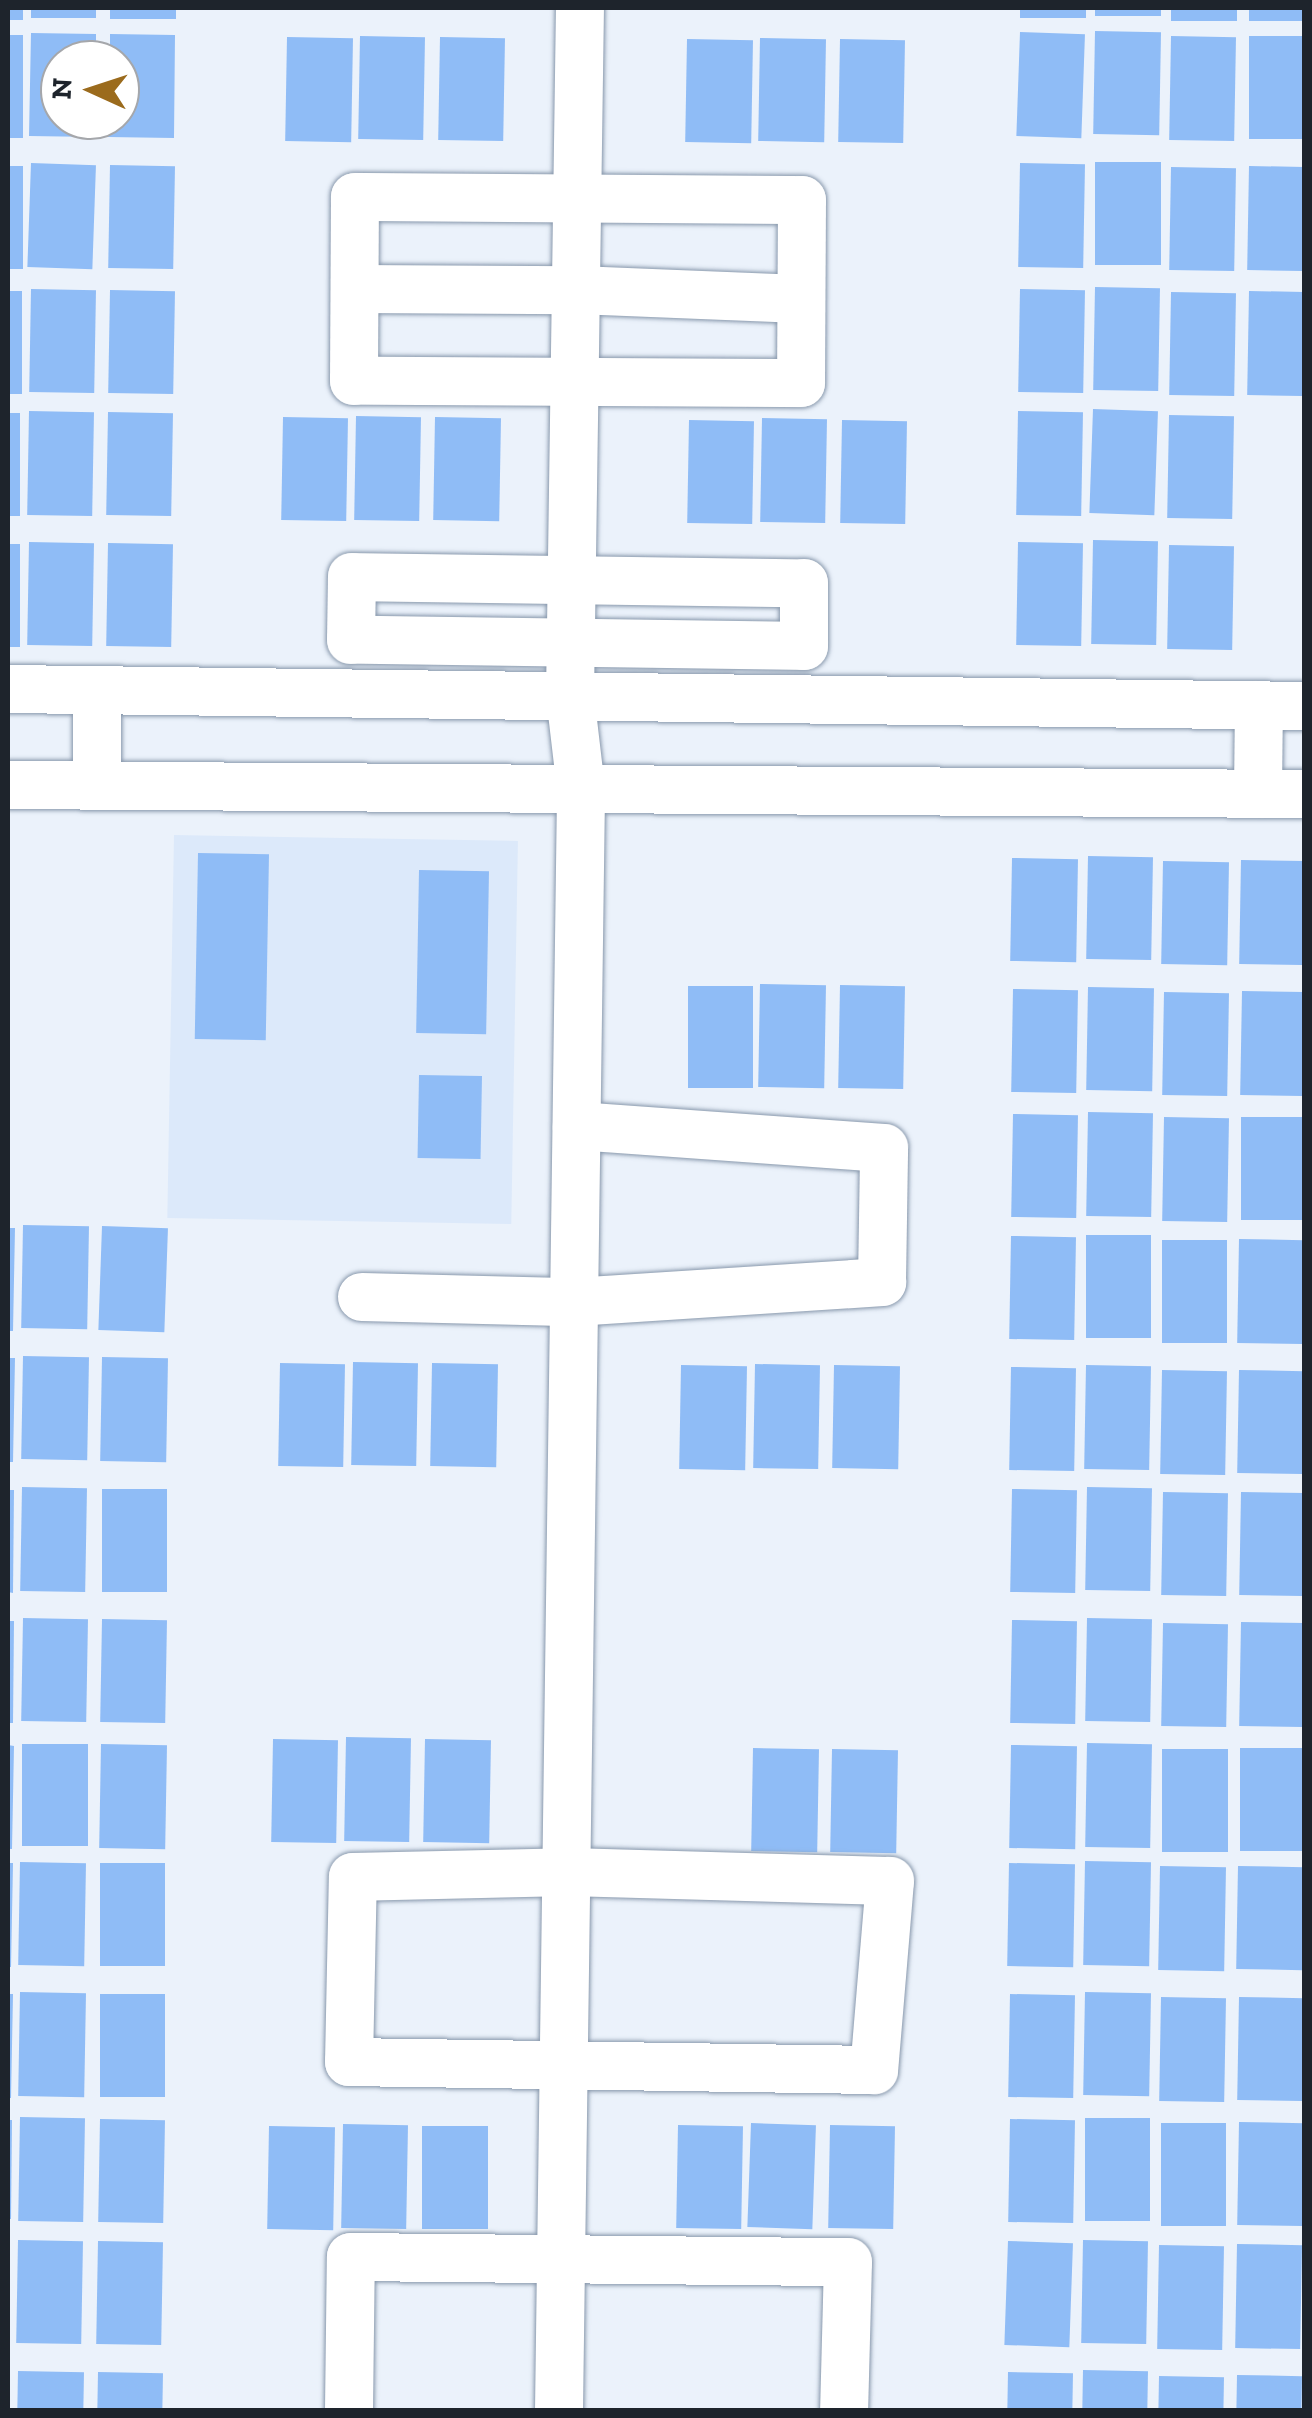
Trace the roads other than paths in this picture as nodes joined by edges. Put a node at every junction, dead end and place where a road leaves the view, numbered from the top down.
1 (580, 8) edge
2 (578, 198) junction
3 (355, 289) junction
4 (577, 290) junction
5 (801, 299) junction
6 (576, 382) junction
7 (573, 580) junction
8 (572, 643) junction
9 (8, 689) edge
10 (97, 690) junction
11 (570, 696) junction
12 (1282, 706) edge
13 (8, 785) edge
14 (97, 786) junction
15 (582, 789) junction
16 (1281, 794) edge
17 (577, 1126) junction
18 (362, 1297) dead end
19 (574, 1302) junction
20 (566, 1872) junction
21 (564, 2064) junction
22 (561, 2259) junction
23 (349, 2410) edge
24 (559, 2410) edge
25 (844, 2410) edge

1 - 2 street
2 - 3 street
2 - 4 street
2 - 5 street
3 - 4 street
3 - 6 street
4 - 5 street
4 - 6 street
5 - 6 street
6 - 7 street
7 - 8 street
7 - 8 street
7 - 8 street
8 - 11 street
9 - 10 street
10 - 11 street
10 - 14 street
11 - 12 street
11 - 15 street
12 - 16 street
13 - 14 street
14 - 15 street
15 - 16 street
15 - 17 street
17 - 19 street
17 - 19 street
18 - 19 street
19 - 20 street
20 - 21 street
20 - 21 street
20 - 21 street
21 - 22 street
22 - 23 street
22 - 24 street
22 - 25 street

